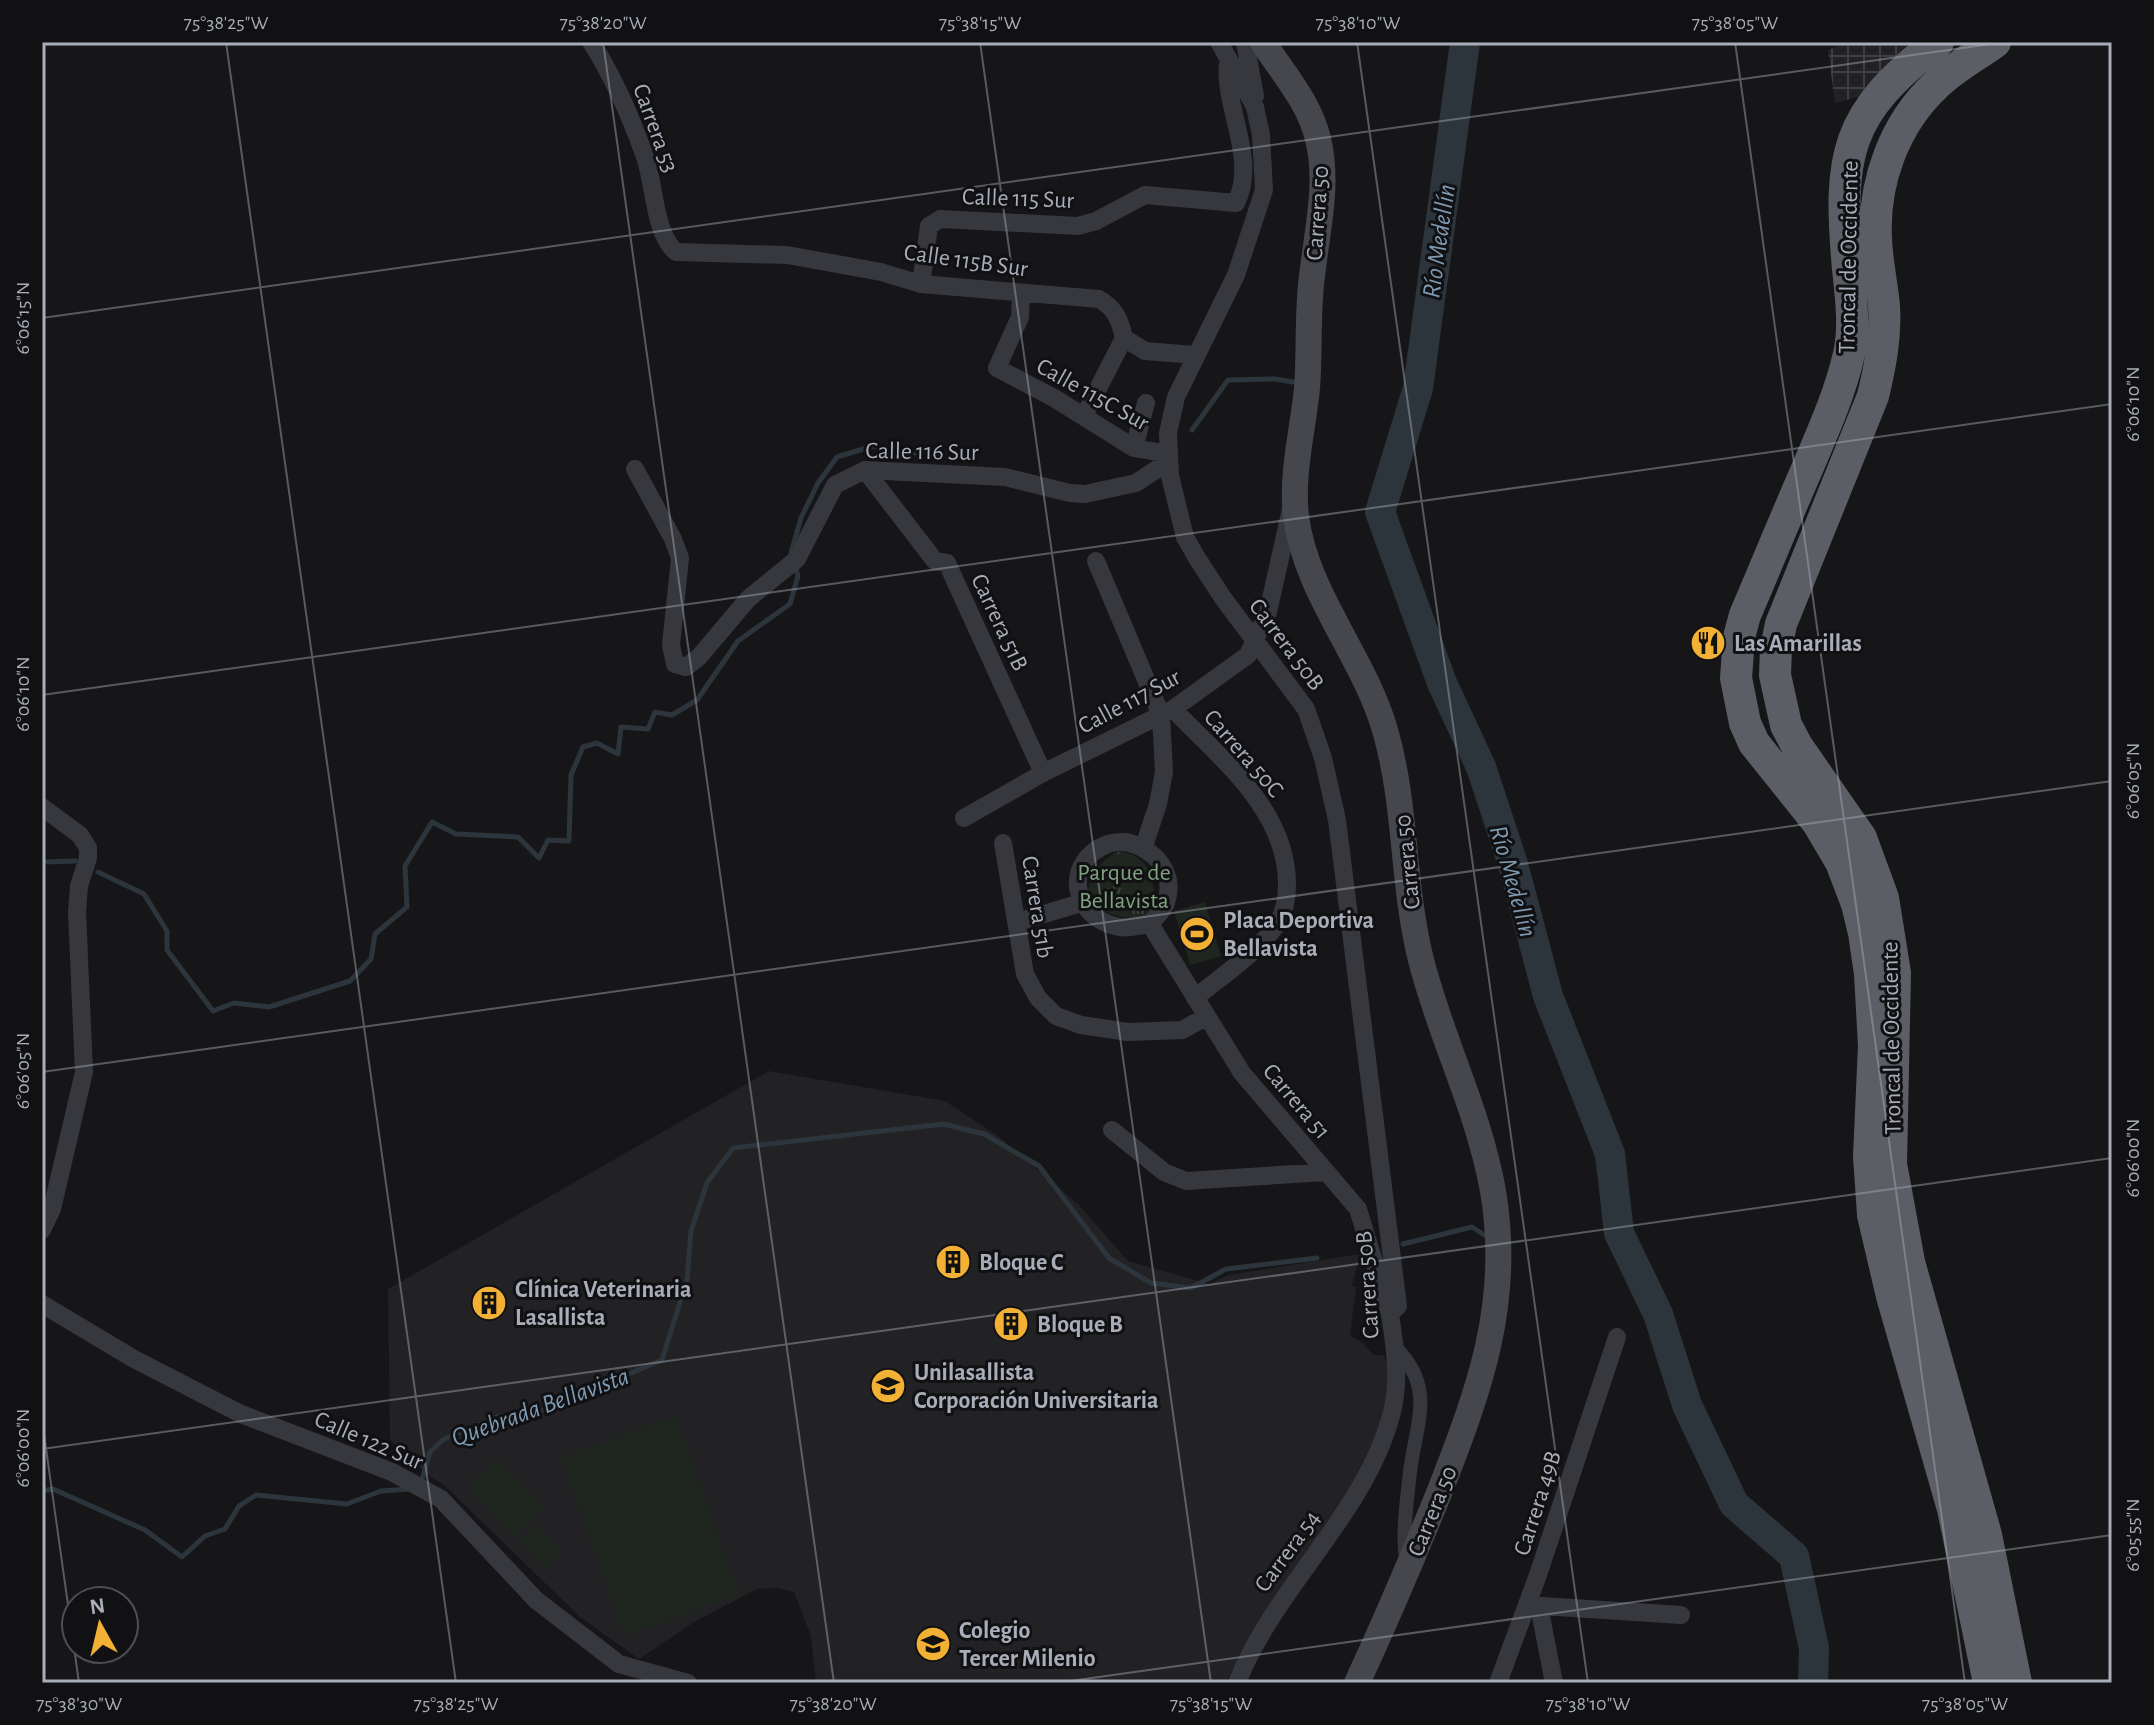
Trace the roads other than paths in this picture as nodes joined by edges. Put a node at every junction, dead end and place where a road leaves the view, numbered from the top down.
1 (591, 42) edge
2 (1245, 42) edge
3 (1263, 42) edge
4 (1938, 42) edge
5 (1995, 42) edge
6 (1224, 50) edge
7 (1255, 107) junction
8 (664, 236) joint
9 (921, 284) junction
10 (1021, 293) junction
11 (1124, 338) junction
12 (1195, 355) junction
13 (1146, 403) dead end
14 (1084, 416) junction
15 (1134, 448) junction
16 (1169, 458) junction
17 (635, 469) dead end
18 (865, 470) junction
19 (1294, 493) junction
20 (1096, 561) dead end
21 (1256, 640) junction
22 (1167, 712) junction
23 (1043, 773) junction
24 (42, 807) edge
25 (964, 818) dead end
26 (1003, 843) dead end
27 (1144, 846) junction
28 (1081, 903) junction
29 (1017, 922) junction
30 (1150, 924) junction
31 (1195, 998) junction
32 (1206, 1017) junction
33 (1112, 1130) dead end
34 (1326, 1172) junction
35 (42, 1230) edge
36 (42, 1304) edge
37 (1390, 1314) junction
38 (1617, 1337) dead end
39 (1396, 1348) junction
40 (1379, 1448) joint
41 (1407, 1573) junction
42 (1533, 1605) junction
43 (1681, 1615) dead end
44 (688, 1683) edge
45 (1237, 1683) edge
46 (1357, 1683) edge
47 (1498, 1683) edge
48 (1554, 1683) edge
49 (1989, 1683) edge
50 (2016, 1683) edge

1 - 8 street, Carrera 53
2 - 7 street
3 - 19 main road, Carrera 50
4 - 49 highway, Troncal de Occidente
5 - 50 highway, Troncal de Occidente
6 - 7 street, Carrera 50B
6 - 9 street, Calle 115 Sur
7 - 12 street, Carrera 50B
8 - 9 street, Calle 115B Sur
9 - 10 street, Calle 115B Sur
10 - 11 street, Calle 115B Sur
10 - 14 street, Calle 115C Sur
11 - 12 street
11 - 14 street
12 - 16 street, Carrera 50B
13 - 15 street
14 - 15 street, Calle 115C Sur
15 - 16 street, Calle 115C Sur
16 - 18 street, Calle 116 Sur
16 - 21 street, Carrera 50B
17 - 18 street, Calle 116 Sur
18 - 23 street, Carrera 51B
19 - 21 street, Calle 117 Sur
19 - 41 main road, Carrera 50
20 - 22 street
21 - 22 street, Calle 117 Sur
21 - 37 street, Carrera 50B
22 - 23 street, Calle 117 Sur
22 - 27 street
22 - 31 street, Carrera 50C
23 - 25 street, Calle 117 Sur
24 - 35 street
26 - 29 street, Carrera 51b
27 - 28 street
27 - 30 street
28 - 29 street
28 - 30 street
29 - 32 street, Carrera 51b
30 - 31 street, Carrera 51
31 - 32 street, Carrera 51
32 - 34 street, Carrera 51
33 - 34 street
34 - 37 street, Carrera 51
36 - 44 street, Calle 122 Sur
37 - 39 street, Carrera 50B
38 - 42 street, Carrera 49B
39 - 40 street, Carrera 50B
39 - 41 street
40 - 45 street, Carrera 54
41 - 46 main road, Carrera 50
42 - 43 street
42 - 47 street, Carrera 49B
42 - 48 street

